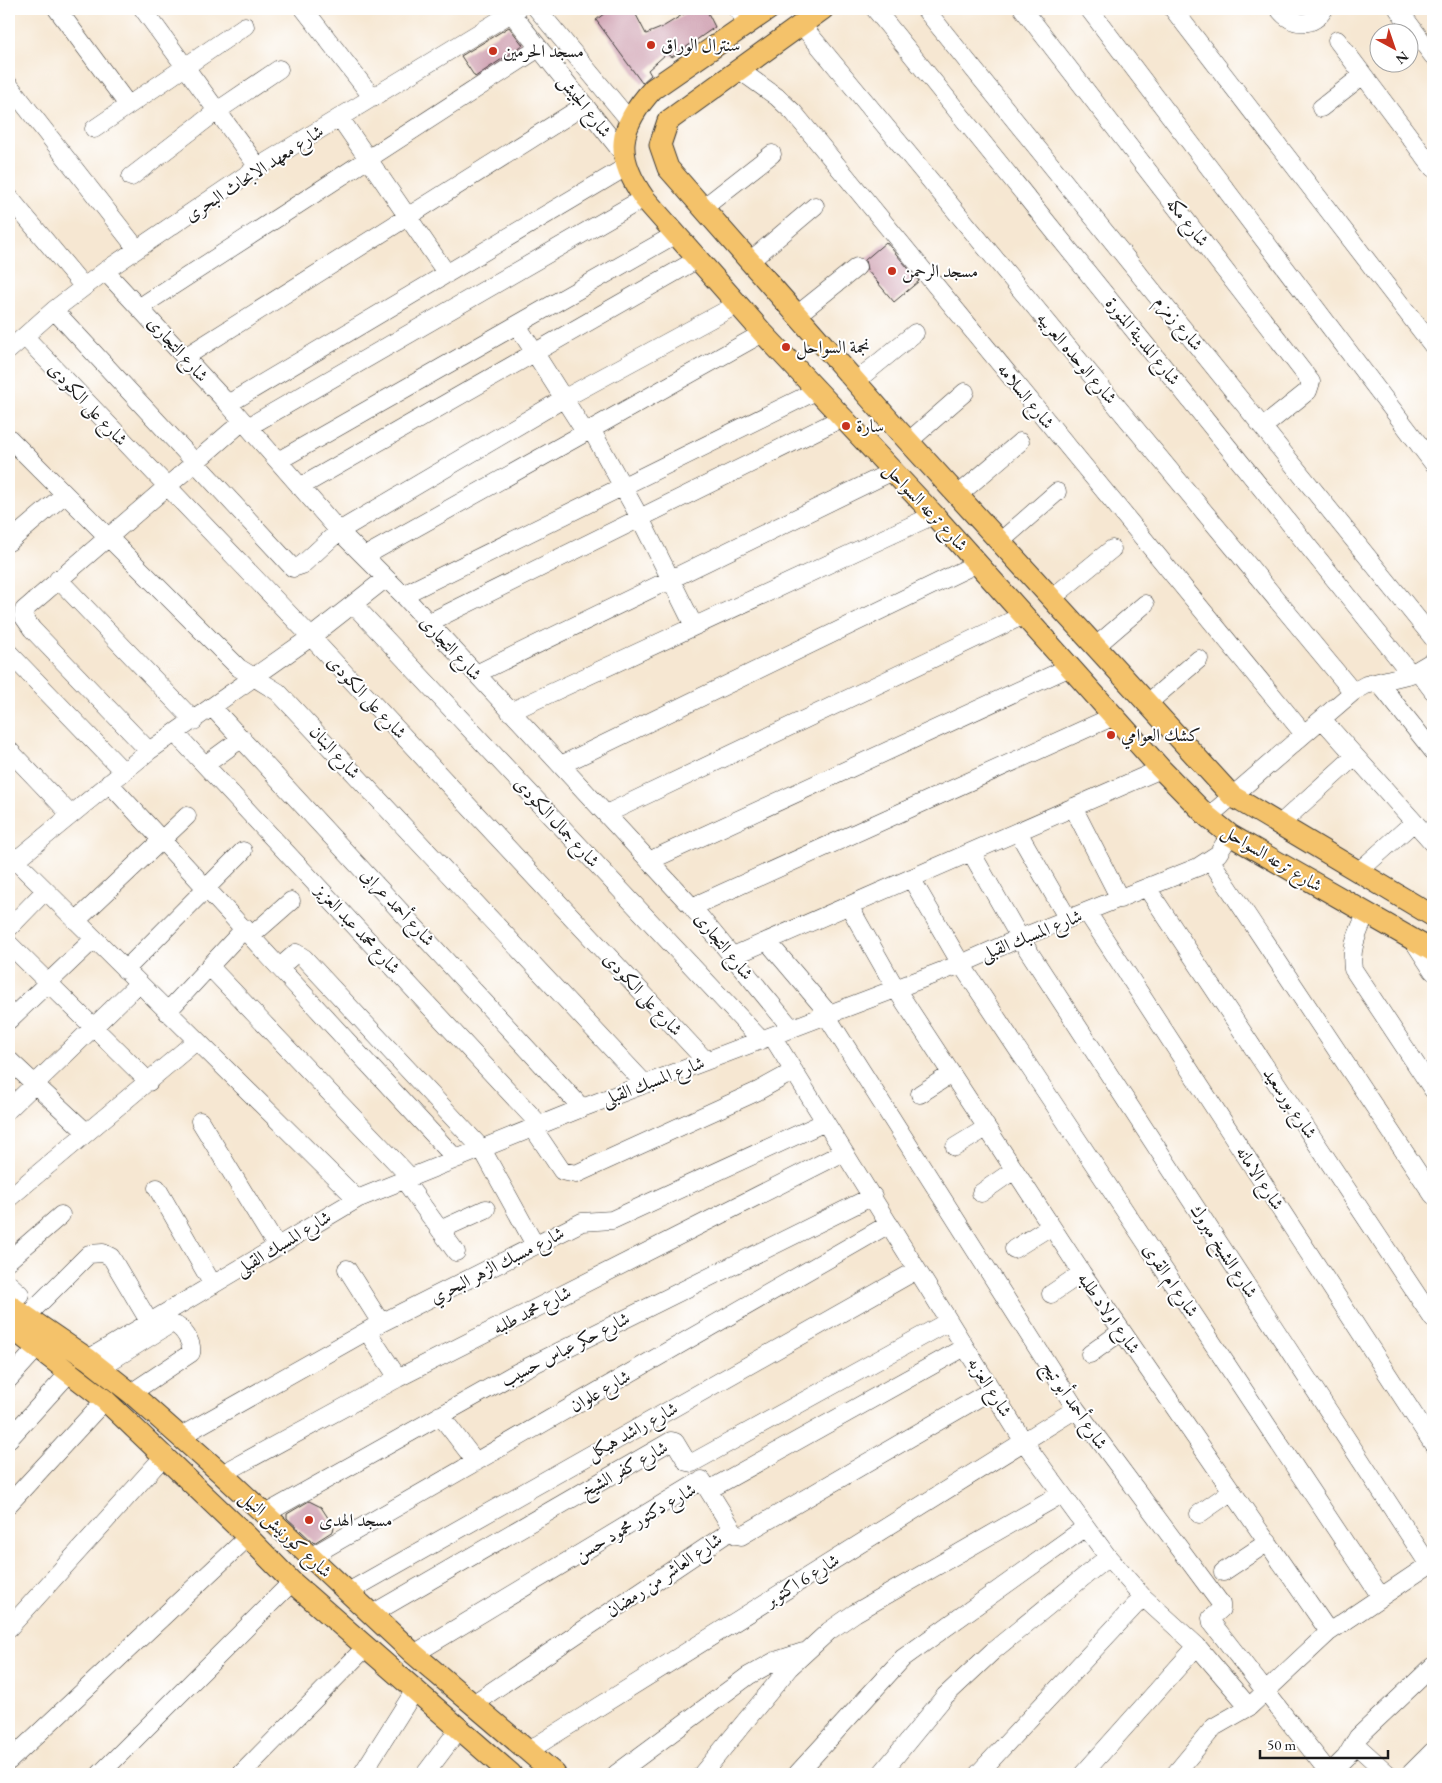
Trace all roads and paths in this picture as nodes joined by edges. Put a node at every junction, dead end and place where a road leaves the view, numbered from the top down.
1 (57, 9) edge
2 (143, 9) edge
3 (304, 9) edge
4 (537, 9) edge
5 (769, 9) edge
6 (823, 9) edge
7 (875, 9) edge
8 (924, 9) edge
9 (1024, 9) edge
10 (1089, 9) edge
11 (1173, 9) edge
12 (1280, 9) edge
13 (1398, 9) edge
14 (513, 10) edge
15 (1319, 12) edge
16 (742, 16) edge
17 (801, 24) junction
18 (245, 26) dead end
19 (1337, 40) dead end
20 (539, 48) junction
21 (1433, 56) edge
22 (184, 66) junction
23 (279, 69) dead end
24 (738, 69) junction
25 (1363, 75) junction
26 (9, 86) edge
27 (373, 98) junction
28 (128, 105) junction
29 (585, 105) junction
30 (1321, 108) dead end
31 (217, 111) junction
32 (340, 118) junction
33 (630, 121) junction
34 (94, 129) dead end
35 (772, 154) dead end
36 (368, 158) junction
37 (625, 162) junction
38 (258, 167) junction
39 (1433, 168) edge
40 (130, 177) dead end
41 (9, 197) edge
42 (644, 198) junction
43 (815, 206) dead end
44 (703, 208) junction
45 (408, 216) junction
46 (676, 234) junction
47 (137, 249) junction
48 (698, 259) junction
49 (750, 261) junction
50 (857, 267) dead end
51 (105, 271) junction
52 (447, 274) junction
53 (84, 287) junction
54 (738, 304) junction
55 (140, 307) junction
56 (54, 310) junction
57 (797, 315) junction
58 (517, 325) junction
59 (763, 333) junction
60 (915, 333) dead end
61 (25, 337) junction
62 (1433, 346) edge
63 (9, 350) edge
64 (534, 353) junction
65 (185, 357) junction
66 (856, 381) junction
67 (818, 390) junction
68 (965, 392) dead end
69 (563, 399) junction
70 (228, 404) junction
71 (844, 417) junction
72 (246, 424) junction
73 (1263, 427) junction
74 (588, 431) junction
75 (903, 435) junction
76 (1020, 442) dead end
77 (12, 446) edge
78 (874, 450) junction
79 (278, 461) junction
80 (195, 462) junction
81 (1433, 463) edge
82 (893, 471) junction
83 (622, 486) junction
84 (166, 487) junction
85 (300, 487) junction
86 (1057, 492) dead end
87 (65, 494) junction
88 (958, 495) junction
89 (934, 514) junction
90 (640, 518) junction
91 (339, 531) junction
92 (107, 536) junction
93 (1001, 541) junction
94 (9, 542) edge
95 (1112, 550) dead end
96 (365, 556) junction
97 (1016, 559) junction
98 (978, 563) junction
99 (58, 579) junction
100 (385, 579) junction
101 (670, 579) junction
102 (993, 580) junction
103 (403, 595) junction
104 (1052, 598) junction
105 (353, 604) junction
106 (1145, 604) dead end
107 (1024, 615) junction
108 (428, 623) junction
109 (694, 626) junction
110 (311, 637) junction
111 (1433, 638) edge
112 (1096, 646) junction
113 (9, 653) edge
114 (1199, 659) dead end
115 (1433, 660) edge
116 (1070, 667) junction
117 (1415, 672) junction
118 (476, 674) junction
119 (253, 678) junction
120 (1378, 682) junction
121 (1433, 691) edge
122 (1353, 692) junction
123 (1148, 703) junction
124 (212, 708) junction
125 (510, 712) junction
126 (1114, 716) junction
127 (1322, 719) junction
128 (194, 721) junction
129 (176, 734) junction
130 (1304, 734) junction
131 (242, 738) junction
132 (9, 750) edge
133 (149, 751) junction
134 (1433, 751) edge
135 (1355, 756) junction
136 (205, 765) junction
137 (560, 765) junction
138 (1161, 769) junction
139 (123, 771) junction
140 (109, 783) junction
141 (1232, 796) junction
142 (1073, 807) junction
143 (70, 814) junction
144 (606, 814) junction
145 (187, 816) dead end
146 (1208, 818) junction
147 (1414, 822) junction
148 (1279, 825) junction
149 (1018, 832) junction
150 (1230, 836) junction
151 (163, 839) junction
152 (1433, 843) edge
153 (243, 851) dead end
154 (971, 852) junction
155 (12, 858) edge
156 (1210, 860) junction
157 (649, 861) junction
158 (1358, 872) junction
159 (911, 878) junction
160 (205, 887) junction
161 (1147, 888) junction
162 (46, 891) junction
163 (1120, 899) junction
164 (291, 901) dead end
165 (849, 906) junction
166 (692, 907) junction
167 (1087, 912) junction
168 (1366, 914) junction
169 (1433, 916) edge
170 (1068, 919) junction
171 (76, 921) junction
172 (9, 928) edge
173 (248, 932) junction
174 (1020, 938) junction
175 (94, 940) junction
176 (1413, 940) junction
177 (767, 941) junction
178 (9, 944) edge
179 (1433, 951) edge
180 (733, 956) junction
181 (961, 964) junction
182 (210, 967) junction
183 (280, 967) junction
184 (125, 970) junction
185 (1433, 971) edge
186 (48, 983) junction
187 (138, 984) junction
188 (896, 989) junction
189 (167, 1012) junction
190 (828, 1015) junction
191 (9, 1020) edge
192 (94, 1027) junction
193 (792, 1028) junction
194 (766, 1038) junction
195 (196, 1041) junction
196 (9, 1060) edge
197 (706, 1061) junction
198 (794, 1071) junction
199 (951, 1074) junction
200 (149, 1082) junction
201 (645, 1084) junction
202 (34, 1085) junction
203 (1433, 1090) edge
204 (920, 1094) dead end
205 (582, 1108) junction
206 (9, 1109) edge
207 (200, 1121) dead end
208 (825, 1122) junction
209 (536, 1126) junction
210 (986, 1128) junction
211 (86, 1132) junction
212 (955, 1147) dead end
213 (482, 1149) junction
214 (844, 1152) junction
215 (456, 1159) junction
216 (1014, 1170) junction
217 (407, 1178) junction
218 (157, 1188) dead end
219 (981, 1193) dead end
220 (1433, 1195) edge
221 (873, 1196) junction
222 (9, 1198) edge
223 (357, 1199) junction
224 (486, 1209) dead end
225 (61, 1215) dead end
226 (889, 1224) junction
227 (1051, 1226) junction
228 (440, 1230) junction
229 (535, 1245) junction
230 (277, 1246) junction
231 (1014, 1249) dead end
232 (456, 1252) dead end
233 (9, 1260) edge
234 (347, 1269) dead end
235 (917, 1270) junction
236 (1082, 1273) junction
237 (9, 1284) edge
238 (213, 1284) junction
239 (1052, 1294) dead end
240 (14, 1314) edge
241 (1433, 1319) edge
242 (949, 1321) junction
243 (150, 1322) junction
244 (374, 1327) junction
245 (1122, 1332) junction
246 (38, 1347) junction
247 (965, 1347) junction
248 (1090, 1354) dead end
249 (94, 1364) junction
250 (70, 1372) junction
251 (398, 1378) junction
252 (9, 1379) edge
253 (992, 1390) junction
254 (131, 1393) junction
255 (105, 1400) junction
256 (1076, 1409) junction
257 (440, 1415) junction
258 (181, 1436) junction
259 (9, 1440) edge
260 (1024, 1442) junction
261 (1433, 1444) edge
262 (165, 1455) junction
263 (476, 1462) junction
264 (691, 1463) junction
265 (222, 1474) junction
266 (706, 1486) junction
267 (1232, 1491) junction
268 (1062, 1494) junction
269 (9, 1504) edge
270 (265, 1514) junction
271 (1199, 1514) dead end
272 (1086, 1527) junction
273 (736, 1535) junction
274 (248, 1537) junction
275 (1268, 1542) junction
276 (310, 1557) junction
277 (1108, 1557) junction
278 (1431, 1564) edge
279 (1223, 1572) dead end
280 (292, 1582) junction
281 (348, 1592) junction
282 (1143, 1597) junction
283 (1381, 1597) junction
284 (372, 1614) junction
285 (9, 1628) edge
286 (1329, 1632) junction
287 (1197, 1646) junction
288 (366, 1647) junction
289 (805, 1652) junction
290 (414, 1654) junction
291 (1433, 1666) edge
292 (415, 1690) junction
293 (1266, 1692) junction
294 (473, 1704) junction
295 (1249, 1707) junction
296 (459, 1729) junction
297 (1354, 1743) junction
298 (528, 1751) junction
299 (1433, 1752) edge
300 (9, 1762) edge
301 (100, 1774) edge
302 (241, 1774) edge
303 (362, 1774) edge
304 (426, 1774) edge
305 (511, 1774) edge
306 (555, 1774) edge
307 (616, 1774) edge
308 (702, 1774) edge
309 (798, 1774) edge
310 (881, 1774) edge
311 (978, 1774) edge
312 (1083, 1774) edge
313 (1175, 1774) edge
314 (1330, 1774) edge
315 (1388, 1774) edge
316 (1410, 1774) edge

1 - 28 street
2 - 22 street
3 - 27 street
4 - 33 street, شارع الجيش
5 - 16 main road
6 - 17 main road, شارع ترعه السواحل
7 - 117 street, شارع المدينة المنورة
8 - 73 street, شارع زمزم
9 - 73 street, شارع مكه
10 - 81 street
11 - 62 street
12 - 15 street
13 - 21 street
14 - 20 street, شارع الجيش
14 - 27 street, شارع معهد الابحاث البحرى
16 - 33 main road
17 - 24 main road, شارع ترعه السواحل
17 - 122 street, شارع الوحده العربيه
18 - 22 street
19 - 25 street
20 - 29 street, شارع الجيش
20 - 36 street
22 - 28 street
22 - 31 street
23 - 31 street
24 - 44 main road, شارع ترعه السواحل
24 - 130 street, شارع السلامه
25 - 30 street
25 - 39 street
26 - 47 street
27 - 32 street, شارع معهد الابحاث البحرى
28 - 34 street
29 - 37 street, شارع الجيش
29 - 45 street
31 - 38 street
31 - 40 street
32 - 36 street
32 - 38 street, شارع معهد الابحاث البحرى
33 - 37 main road
35 - 44 street
36 - 45 street
36 - 55 street
37 - 42 main road, شارع ترعه السواحل
37 - 52 street
38 - 47 street, شارع معهد الابحاث البحرى
41 - 53 street
42 - 46 main road, شارع ترعه السواحل
42 - 72 street
43 - 49 street
44 - 49 main road, شارع ترعه السواحل
45 - 52 street
45 - 65 street
46 - 48 main road, شارع ترعه السواحل
46 - 58 street
47 - 51 street, شارع معهد الابحاث البحرى
48 - 54 main road, شارع ترعه السواحل
48 - 64 street
49 - 57 main road, شارع ترعه السواحل
50 - 57 street
51 - 53 street, شارع معهد الابحاث البحرى
51 - 55 street, شارع التجارى
52 - 70 street
53 - 56 street, شارع معهد الابحاث البحرى
54 - 59 main road, شارع ترعه السواحل
54 - 69 street
55 - 65 street, شارع التجارى
56 - 61 street, شارع معهد الابحاث البحرى
56 - 80 street
57 - 66 main road, شارع ترعه السواحل
58 - 64 street
58 - 79 street
59 - 67 main road, شارع ترعه السواحل
59 - 74 street
60 - 66 street
61 - 63 street, شارع معهد الابحاث البحرى
61 - 84 street, شارع على الكودى
64 - 69 street
64 - 85 street
65 - 70 street, شارع التجارى
66 - 75 main road, شارع ترعه السواحل
67 - 71 main road, شارع ترعه السواحل
67 - 83 street
68 - 75 street
69 - 74 street
69 - 91 street
70 - 72 street, شارع التجارى
71 - 78 main road, شارع ترعه السواحل
71 - 90 street
72 - 79 street, شارع التجارى
72 - 80 street
73 - 111 street, شارع زمزم
74 - 83 street
74 - 96 street
75 - 78 main road
75 - 88 main road, شارع ترعه السواحل
76 - 88 street
77 - 87 street, شارع البنان
78 - 82 main road, شارع ترعه السواحل
79 - 85 street, شارع التجارى
80 - 84 street
80 - 91 street
82 - 89 main road, شارع ترعه السواحل
82 - 101 street
83 - 90 street
83 - 103 street
84 - 92 street
84 - 110 street, شارع على الكودى
85 - 91 street, شارع التجارى
86 - 93 street
87 - 92 street, شارع البنان
87 - 94 street
88 - 93 main road, شارع ترعه السواحل
89 - 98 main road, شارع ترعه السواحل
89 - 109 street
90 - 101 street
90 - 108 street
91 - 96 street, شارع التجارى
92 - 99 street
92 - 119 street, شارع البنان
93 - 97 main road, شارع ترعه السواحل
95 - 104 street
96 - 100 street, شارع التجارى
97 - 102 main road
97 - 104 main road, شارع ترعه السواحل
98 - 102 main road, شارع ترعه السواحل
98 - 137 street
99 - 128 street
99 - 133 street
100 - 103 street, شارع التجارى
100 - 105 street
101 - 109 street
101 - 118 street
102 - 107 main road, شارع ترعه السواحل
103 - 108 street, شارع التجارى
104 - 112 main road, شارع ترعه السواحل
105 - 110 street
105 - 194 street, شارع جمال الكودى
106 - 112 street
107 - 116 main road, شارع ترعه السواحل
107 - 144 street
108 - 118 street, شارع التجارى
109 - 125 street
110 - 119 street
110 - 197 street, شارع على الكودى
112 - 123 main road, شارع ترعه السواحل
113 - 139 street
114 - 123 street
115 - 117 street
116 - 126 main road, شارع ترعه السواحل
116 - 157 street
117 - 120 street
117 - 121 street, شارع المدينة المنورة
118 - 125 street, شارع التجارى
119 - 124 street
119 - 201 street, شارع البنان
120 - 122 street
120 - 134 street
122 - 127 street
123 - 141 main road, شارع ترعه السواحل
124 - 128 street
124 - 131 street, شارع أحمد عرابى
125 - 137 street, شارع التجارى
126 - 138 main road, شارع ترعه السواحل
126 - 166 street
127 - 130 street
127 - 135 street
128 - 129 street
129 - 133 street
129 - 136 street, شارع محمد عبد العزيز
130 - 141 street
131 - 136 street
131 - 205 street, شارع أحمد عرابى
132 - 143 street
133 - 139 street
135 - 147 street
135 - 148 street
136 - 209 street, شارع محمد عبد العزيز
137 - 144 street, شارع التجارى
138 - 142 street
138 - 146 main road, شارع ترعه السواحل
139 - 140 street
140 - 143 street
140 - 151 street
141 - 146 street
141 - 148 main road, شارع ترعه السواحل
142 - 149 street
142 - 163 street
143 - 155 street
144 - 157 street, شارع التجارى
145 - 151 street
146 - 150 main road, شارع ترعه السواحل
147 - 152 street
147 - 158 street
148 - 158 main road, شارع ترعه السواحل
149 - 154 street
149 - 170 street
150 - 156 street, شارع المسبك القبلى
150 - 168 main road, شارع ترعه السواحل
151 - 160 street
151 - 171 street
153 - 160 street
154 - 159 street
154 - 174 street, شارع الشيخ مبروك
155 - 162 street
156 - 161 street, شارع المسبك القبلى
156 - 220 street
157 - 166 street, شارع التجارى
158 - 169 main road, شارع ترعه السواحل
159 - 165 street
159 - 181 street, شارع ام القرى
160 - 173 street
160 - 184 street
161 - 163 street, شارع المسبك القبلى
161 - 241 street, شارع بورسعيد
162 - 171 street
162 - 172 street
163 - 167 street, شارع المسبك القبلى
164 - 173 street
165 - 177 street
165 - 188 street, شارع اولاد طلبه
166 - 180 street, شارع التجارى
167 - 170 street, شارع المسبك القبلى
167 - 261 street, شارع الامانه
168 - 176 main road, شارع ترعه السواحل
168 - 203 street
170 - 174 street, شارع المسبك القبلى
171 - 175 street
173 - 182 street
173 - 183 street
174 - 181 street, شارع المسبك القبلى
174 - 278 street, شارع الشيخ مبروك
175 - 184 street
175 - 186 street
176 - 179 main road, شارع ترعه السواحل
176 - 185 street
177 - 180 street
177 - 190 street, شارع أحمد أبو تيج
178 - 186 street
180 - 193 street, شارع التجارى
181 - 188 street, شارع المسبك القبلى
181 - 283 street, شارع ام القرى
182 - 189 street
182 - 217 street
183 - 213 street
183 - 215 street
184 - 187 street
186 - 191 street
186 - 192 street
187 - 189 street
187 - 192 street
188 - 190 street, شارع المسبك القبلى
188 - 199 street, شارع اولاد طلبه
189 - 195 street
190 - 193 street, شارع المسبك القبلى
190 - 256 street, شارع أحمد أبو تيج
192 - 200 street
192 - 202 street
193 - 194 street, شارع المسبك القبلى
194 - 197 street, شارع المسبك القبلى
194 - 198 street, شارع العزبه
195 - 200 street
195 - 223 street
196 - 202 street
197 - 201 street, شارع المسبك القبلى
198 - 208 street, شارع العزبه
198 - 209 street, شارع محمد عبد العزيز
199 - 204 street
199 - 210 street, شارع اولاد طلبه
200 - 211 street
201 - 205 street, شارع المسبك القبلى
202 - 206 street
202 - 211 street
205 - 209 street, شارع المسبك القبلى
207 - 230 street
208 - 214 street, شارع العزبه
208 - 229 street, شارع مسبك الزهر البحري
209 - 213 street, شارع المسبك القبلى
210 - 212 street
210 - 216 street, شارع اولاد طلبه
211 - 222 street
213 - 215 street, شارع المسبك القبلى
213 - 229 street
214 - 221 street, شارع العزبه
214 - 251 street, شارع محمد طلبه
215 - 217 street, شارع المسبك القبلى
216 - 219 street
216 - 227 street, شارع اولاد طلبه
217 - 223 street, شارع المسبك القبلى
217 - 228 street
218 - 238 street
221 - 226 street, شارع العزبه
221 - 257 street, شارع حكر عباس حسيب
223 - 230 street, شارع المسبك القبلى
224 - 228 street
225 - 233 street
226 - 235 street, شارع العزبه
226 - 263 street, شارع علوان
227 - 231 street
227 - 236 street, شارع اولاد طلبه
228 - 232 street
229 - 244 street, شارع مسبك الزهر البحري
230 - 238 street, شارع المسبك القبلى
234 - 244 street
235 - 242 street, شارع العزبه
235 - 281 street, شارع راشد هيكل
236 - 239 street
236 - 245 street, شارع اولاد طلبه
237 - 240 street
238 - 243 street, شارع المسبك القبلى
240 - 243 street
240 - 246 main road, شارع كورنيش النيل
240 - 249 main road, شارع كورنيش النيل
242 - 247 street, شارع العزبه
242 - 264 street, شارع كفر الشيخ
243 - 249 street, شارع المسبك القبلى
244 - 251 street
244 - 258 street, شارع مسبك الزهر البحري
245 - 248 street
245 - 267 street, شارع اولاد طلبه
246 - 250 main road, شارع كورنيش النيل
246 - 252 street
247 - 253 street, شارع العزبه
247 - 266 street, شارع دكتور محمود حسن
249 - 254 main road, شارع كورنيش النيل
249 - 254 street
250 - 255 main road, شارع كورنيش النيل
250 - 259 street
251 - 265 street, شارع محمد طلبه
253 - 260 street, شارع العزبه
253 - 273 street, شارع العاشر من رمضان
254 - 258 main road, شارع كورنيش النيل
255 - 262 main road, شارع كورنيش النيل
255 - 269 street
256 - 260 street, شارع 6 اكتوبر
256 - 293 street, شارع أحمد أبو تيج
257 - 263 street
257 - 270 street, شارع حكر عباس حسيب
258 - 265 main road, شارع كورنيش النيل
260 - 268 street, شارع العزبه
260 - 298 street, شارع 6 اكتوبر
262 - 274 main road, شارع كورنيش النيل
262 - 285 street
263 - 276 street, شارع علوان
264 - 266 street
264 - 284 street, شارع كفر الشيخ
265 - 270 main road, شارع كورنيش النيل
266 - 273 street
266 - 290 street, شارع دكتور محمود حسن
267 - 271 street
267 - 275 street, شارع اولاد طلبه
268 - 272 street, شارع العزبه
268 - 289 street
270 - 276 main road, شارع كورنيش النيل
272 - 277 street, شارع العزبه
272 - 309 street
273 - 294 street, شارع العاشر من رمضان
274 - 280 main road, شارع كورنيش النيل
274 - 300 street
275 - 279 street
275 - 286 street, شارع اولاد طلبه
276 - 281 main road, شارع كورنيش النيل
277 - 282 street, شارع العزبه
277 - 310 street
278 - 283 street
280 - 288 main road, شارع كورنيش النيل
280 - 301 street
281 - 284 main road, شارع كورنيش النيل
282 - 287 street, شارع العزبه
282 - 311 street
283 - 286 street
284 - 290 main road, شارع كورنيش النيل
286 - 293 street
287 - 295 street, شارع العزبه
287 - 312 street
288 - 292 main road, شارع كورنيش النيل
288 - 302 street
289 - 307 street
289 - 308 street
290 - 294 main road, شارع كورنيش النيل
291 - 297 street
292 - 296 main road, شارع كورنيش النيل
292 - 303 street
293 - 295 street
293 - 314 street, شارع أحمد أبو تيج
294 - 298 main road, شارع كورنيش النيل
295 - 313 street
296 - 304 street
296 - 305 main road, شارع كورنيش النيل
297 - 314 street
297 - 315 street
298 - 306 main road, شارع كورنيش النيل
299 - 316 street

